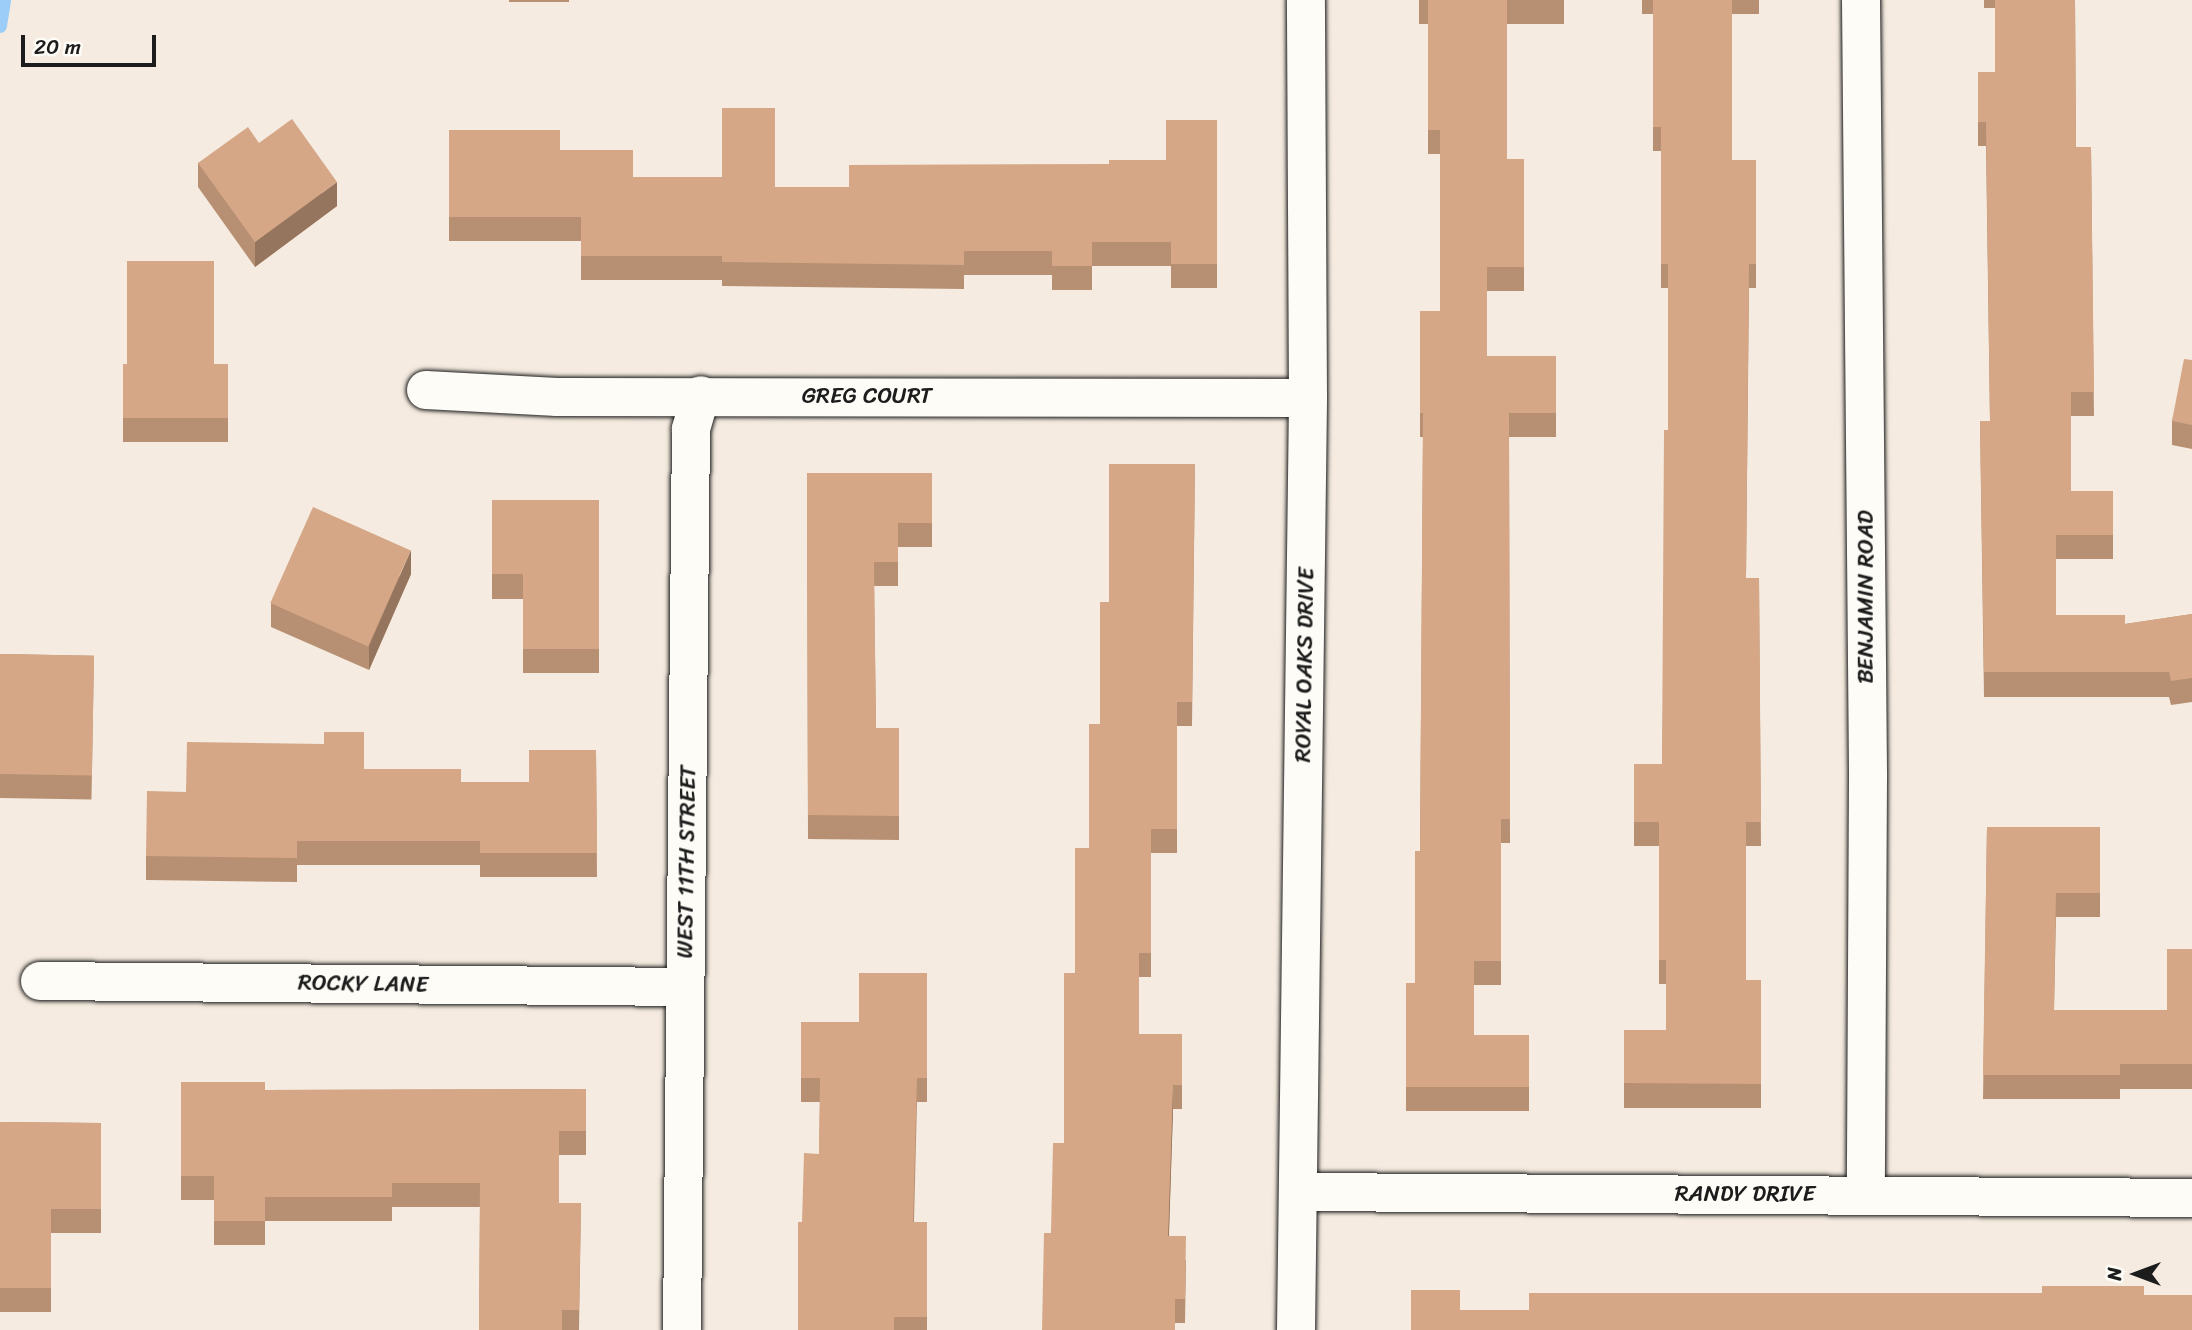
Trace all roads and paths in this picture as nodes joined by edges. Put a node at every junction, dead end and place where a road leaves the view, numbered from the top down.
1 (1306, 0) edge
2 (1861, 0) edge
3 (426, 390) dead end
4 (701, 395) junction
5 (1308, 398) junction
6 (40, 981) dead end
7 (685, 987) junction
8 (1299, 1192) junction
9 (1866, 1195) junction
10 (2192, 1198) edge
11 (682, 1330) edge
12 (1296, 1330) edge

1 - 5 street, ROYAL OAKS DRIVE
2 - 9 street, BENJAMIN ROAD
3 - 4 street, GREG COURT
4 - 5 street, GREG COURT
4 - 7 street, WEST 11TH STREET
5 - 8 street, ROYAL OAKS DRIVE
6 - 7 street, ROCKY LANE
7 - 11 street, WEST 11TH STREET
8 - 9 street, RANDY DRIVE
8 - 12 street, ROYAL OAKS DRIVE
9 - 10 street, RANDY DRIVE

